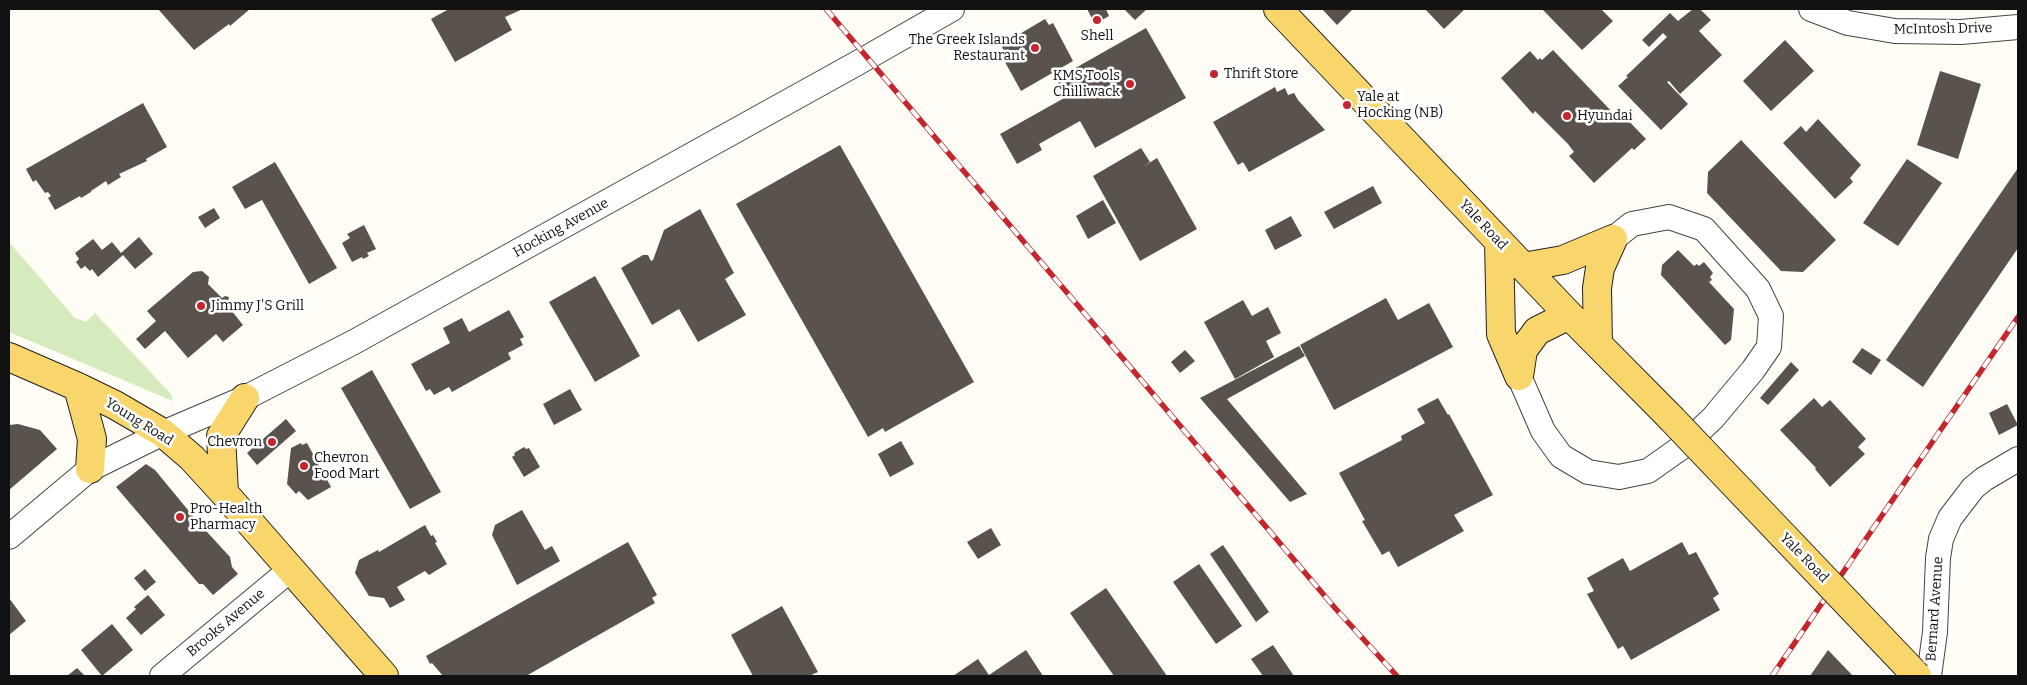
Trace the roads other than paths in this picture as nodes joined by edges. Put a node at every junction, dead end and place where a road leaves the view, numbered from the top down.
1 (952, 9) edge
2 (1278, 9) edge
3 (1811, 9) edge
4 (2018, 27) edge
5 (1613, 239) junction
6 (1499, 242) junction
7 (1523, 267) junction
8 (1569, 315) junction
9 (1598, 344) junction
10 (9, 357) edge
11 (1519, 376) junction
12 (78, 387) junction
13 (245, 398) junction
14 (163, 433) junction
15 (2018, 459) edge
16 (90, 469) junction
17 (224, 493) junction
18 (9, 537) edge
19 (290, 570) junction
20 (1925, 675) edge
21 (162, 676) edge
22 (384, 676) edge

1 - 13 street, Hocking Avenue
2 - 6 main road, Yale Road
3 - 4 street, McIntosh Drive
5 - 7 main road
5 - 9 main road
5 - 11 street
6 - 7 main road, Yale Road
6 - 11 main road
7 - 8 main road, Yale Road
8 - 9 main road, Yale Road
8 - 11 main road
9 - 20 main road, Yale Road, bridge
10 - 12 main road, Young Road
12 - 14 main road, Young Road
12 - 16 main road
13 - 14 street, Hocking Avenue
13 - 17 main road
14 - 16 street, Hocking Avenue
14 - 17 main road, Young Road
15 - 20 street, Bernard Avenue
16 - 18 street, Hocking Avenue
17 - 19 main road, Young Road
19 - 21 street, Brooks Avenue
19 - 22 main road, Young Road

